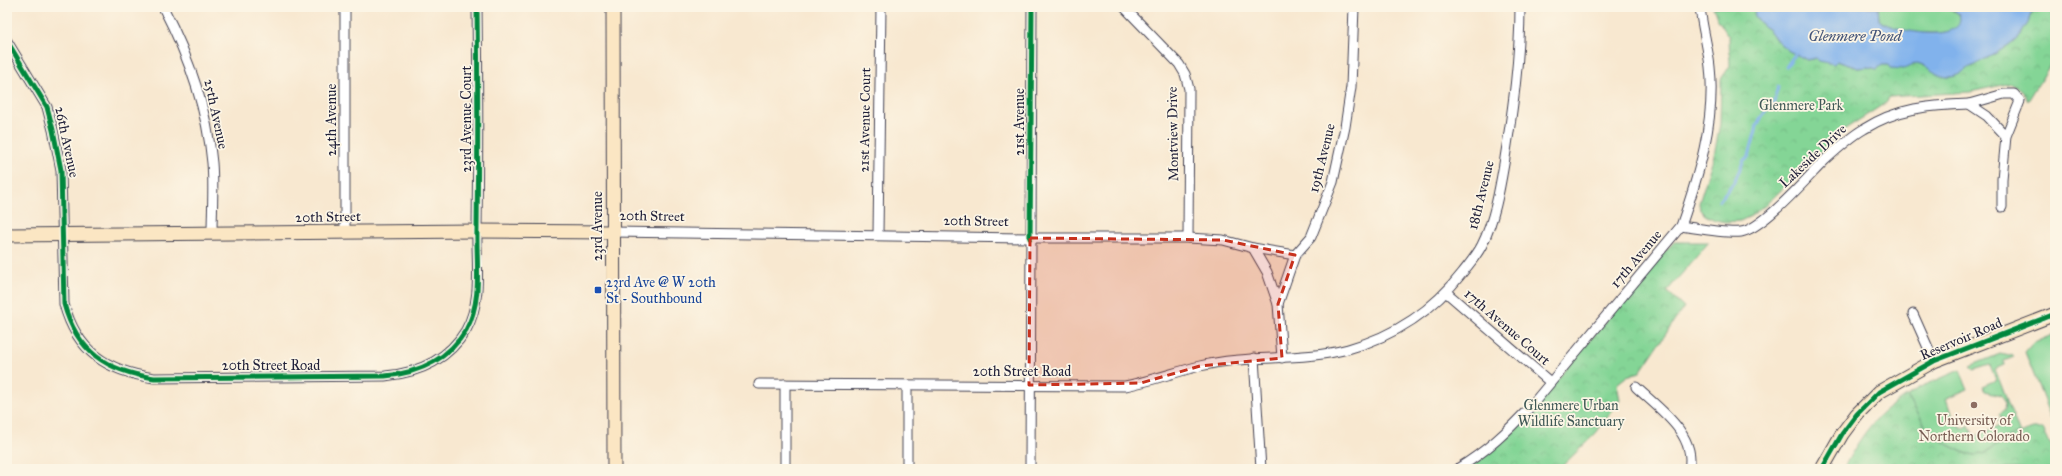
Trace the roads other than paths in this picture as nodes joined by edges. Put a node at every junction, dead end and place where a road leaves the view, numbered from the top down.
1 (163, 7) edge
2 (345, 7) edge
3 (477, 7) edge
4 (614, 7) edge
5 (881, 7) edge
6 (1032, 7) edge
7 (1124, 7) edge
8 (1354, 7) edge
9 (1520, 7) edge
10 (1700, 7) edge
11 (7, 41) edge
12 (1969, 104) junction
13 (2006, 136) junction
14 (2002, 207) dead end
15 (1681, 226) junction
16 (477, 231) junction
17 (345, 232) junction
18 (613, 232) junction
19 (62, 234) junction
20 (212, 234) junction
21 (878, 234) junction
22 (7, 235) edge
23 (1030, 238) junction
24 (1188, 238) junction
25 (1253, 248) junction
26 (1295, 255) junction
27 (1447, 293) junction
28 (1278, 304) junction
29 (1913, 314) dead end
30 (2055, 314) edge
31 (1254, 358) junction
32 (1282, 358) junction
33 (1934, 362) junction
34 (1550, 382) junction
35 (759, 384) dead end
36 (785, 384) junction
37 (908, 385) junction
38 (1029, 385) junction
39 (1636, 387) dead end
40 (1824, 466) edge
41 (614, 469) edge
42 (785, 469) edge
43 (908, 469) edge
44 (1030, 469) edge
45 (1261, 469) edge
46 (1457, 469) edge
47 (1689, 469) edge

1 - 20 street, 25th Avenue
2 - 17 street, 24th Avenue
3 - 16 street, 23rd Avenue Court
4 - 18 main road, 23rd Avenue
5 - 21 street, 21st Avenue Court
6 - 23 street, 21st Avenue
7 - 24 street, Montview Drive
8 - 26 street, 19th Avenue
9 - 27 street, 18th Avenue
10 - 15 street, 17th Avenue
11 - 19 street, 26th Avenue
12 - 13 street
12 - 13 street, Lakeside Drive
12 - 15 street, Lakeside Drive
13 - 14 street
15 - 34 street, 17th Avenue
16 - 17 main road, 20th Street
16 - 18 main road, 20th Street
16 - 19 street, 20th Street Road
17 - 20 main road, 20th Street
18 - 21 street, 20th Street
18 - 41 main road, 23rd Avenue
19 - 20 main road, 20th Street
19 - 22 main road, 20th Street
21 - 23 street, 20th Street
23 - 24 street, 20th Street
23 - 38 street, 21st Avenue
24 - 25 street, 20th Street
25 - 26 street, 20th Street
25 - 28 street, 19th Avenue
26 - 28 street, 19th Avenue
27 - 32 street, 18th Avenue
27 - 34 street, 17th Avenue Court
28 - 32 street, 19th Avenue
29 - 33 street, Reservoir Road
30 - 33 main road, Reservoir Road
31 - 32 street, 20th Street Road
31 - 38 street, 20th Street Road
31 - 45 street
33 - 40 main road, Reservoir Road
34 - 46 street, 17th Avenue
35 - 36 street, 20th Street Road
36 - 37 street, 20th Street Road
36 - 42 street
37 - 38 street, 20th Street Road
37 - 43 street
38 - 44 street, 21st Avenue
39 - 47 street

